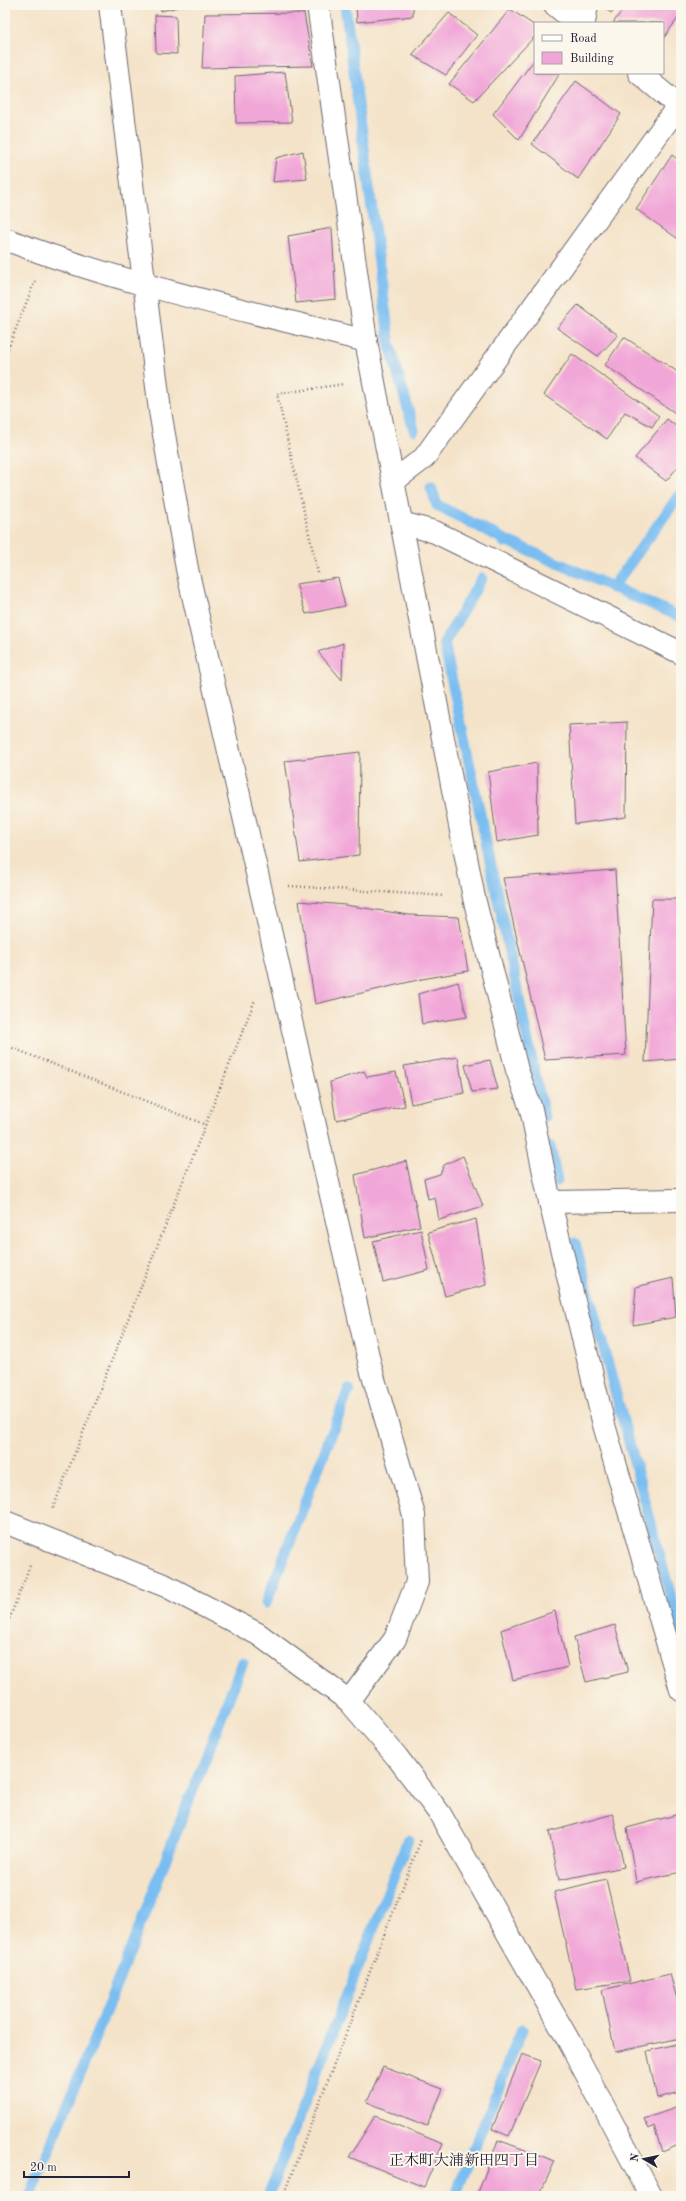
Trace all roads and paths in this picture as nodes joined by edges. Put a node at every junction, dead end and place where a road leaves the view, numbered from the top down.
1 (110, 5) edge
2 (318, 5) edge
3 (555, 5) edge
4 (588, 5) edge
5 (576, 22) edge
6 (584, 22) edge
7 (639, 74) edge
8 (680, 105) edge
9 (5, 239) edge
10 (45, 254) junction
11 (143, 283) junction
12 (366, 341) junction
13 (5, 356) edge
14 (374, 380) junction
15 (395, 480) junction
16 (402, 523) junction
17 (318, 573) dead end
18 (681, 653) edge
19 (261, 884) junction
20 (474, 898) junction
21 (279, 966) junction
22 (5, 1045) edge
23 (206, 1125) junction
24 (681, 1200) edge
25 (550, 1202) junction
26 (5, 1522) edge
27 (42, 1536) junction
28 (5, 1630) edge
29 (681, 1690) edge
30 (349, 1701) junction
31 (440, 1814) junction
32 (644, 2193) edge
33 (283, 2196) edge

1 - 11 street
2 - 12 street
3 - 5 street
4 - 6 street
7 - 8 street
8 - 15 street
9 - 10 street
10 - 11 street
10 - 13 path
11 - 12 street
11 - 19 street
12 - 14 street
14 - 15 street
14 - 17 path
15 - 16 street
16 - 18 street
16 - 20 street
19 - 20 path
19 - 21 street
20 - 25 street
21 - 23 path
21 - 30 street
22 - 23 path
23 - 27 path
24 - 25 street
25 - 29 street
26 - 27 street
27 - 28 path
27 - 30 street
30 - 31 street
31 - 32 street
31 - 33 path

